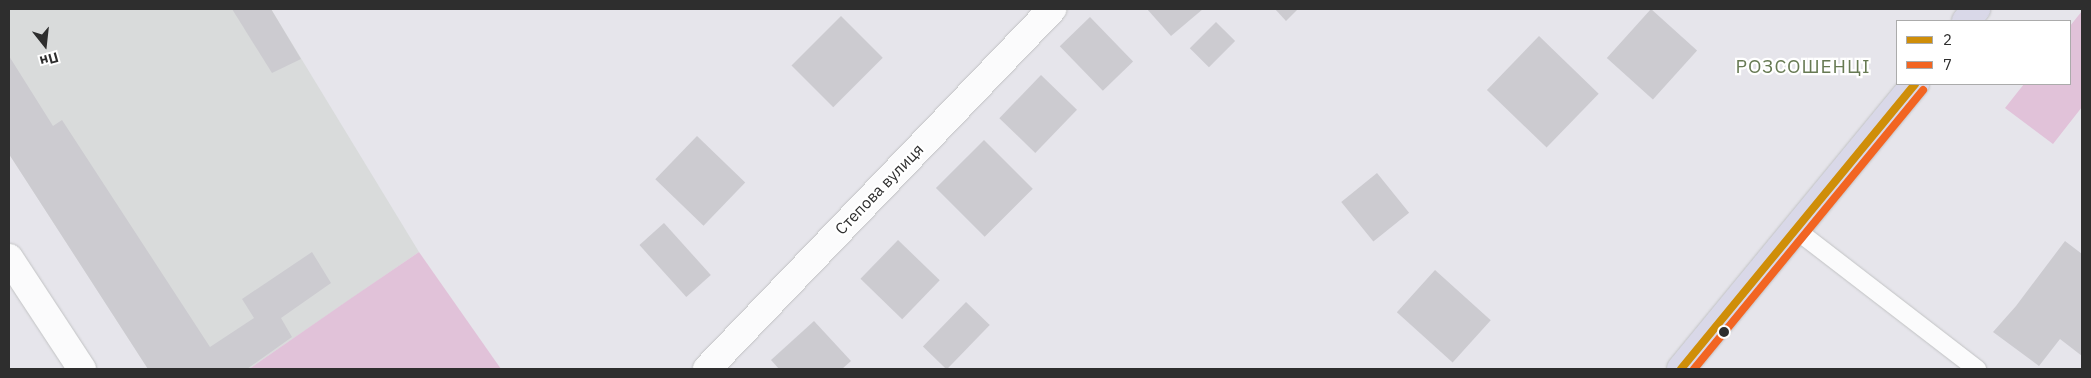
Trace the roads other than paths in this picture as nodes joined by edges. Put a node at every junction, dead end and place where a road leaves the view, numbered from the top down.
1 (1052, 9) edge
2 (1976, 9) edge
3 (1967, 20) edge
4 (1914, 85) edge
5 (1795, 229) junction
6 (9, 258) edge
7 (82, 369) edge
8 (707, 369) edge
9 (1681, 369) edge
10 (1977, 369) edge

1 - 8 street, Степова вулиця
2 - 3 highway
4 - 5 highway
5 - 9 highway
5 - 10 lane
6 - 7 street

